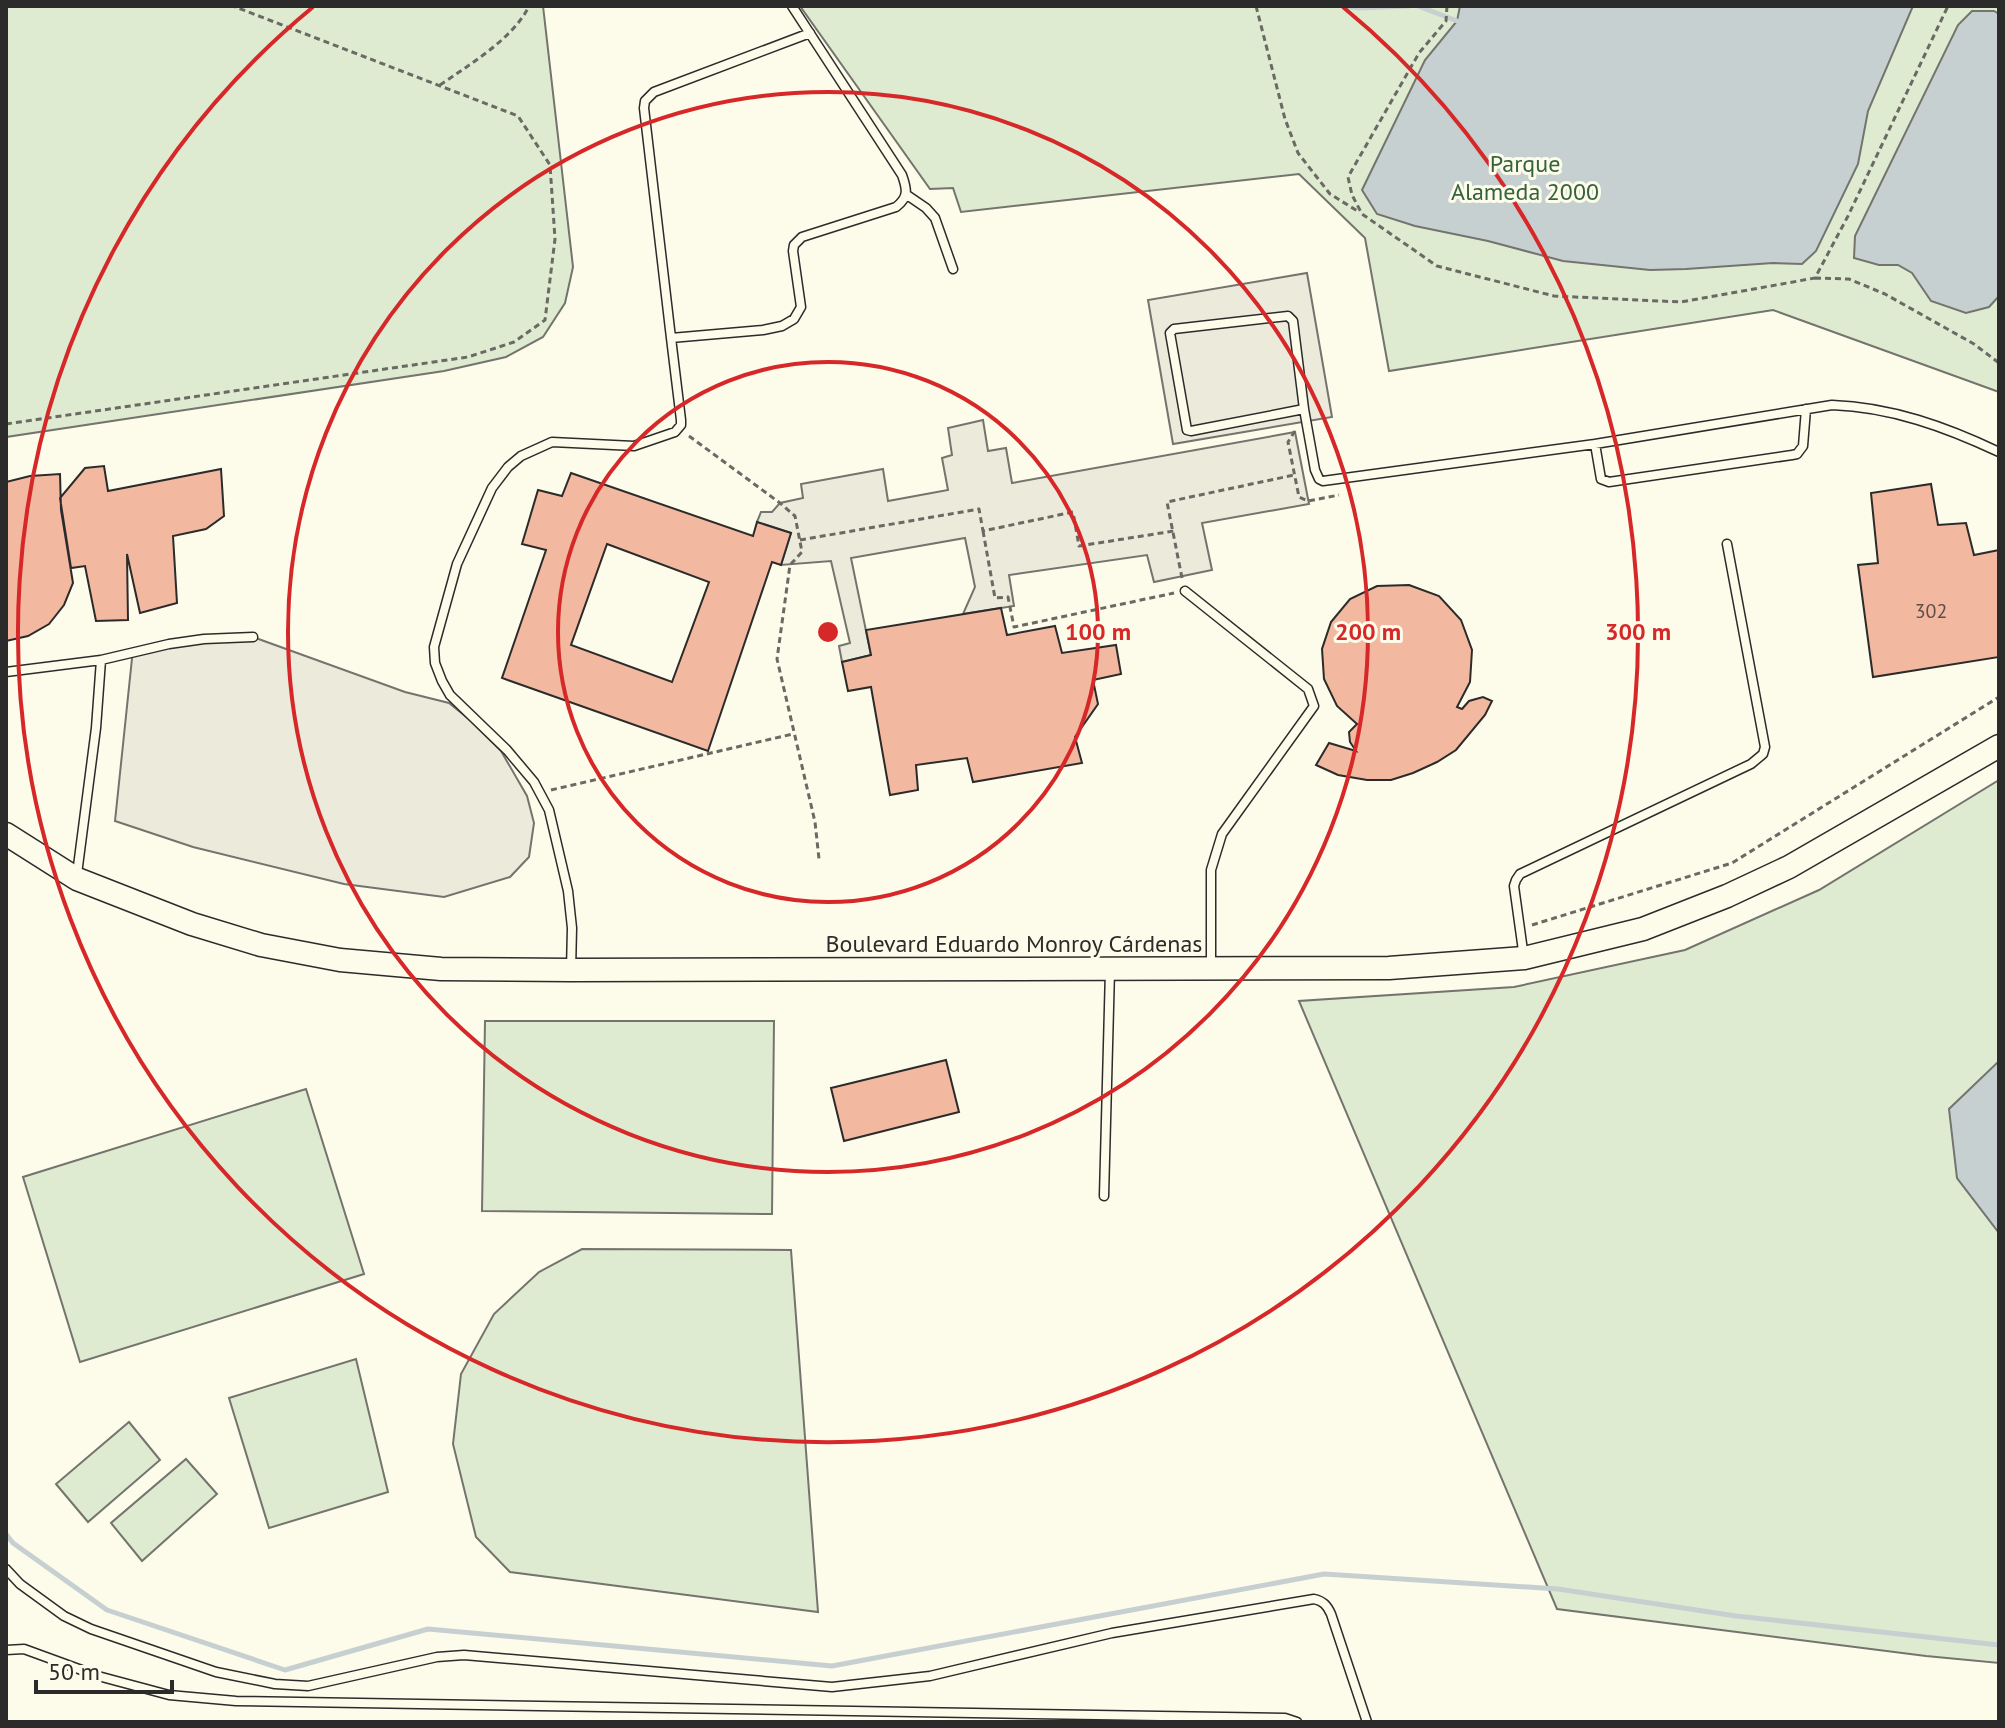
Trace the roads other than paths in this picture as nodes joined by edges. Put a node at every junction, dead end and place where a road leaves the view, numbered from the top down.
1 (792, 6) edge
2 (810, 33) junction
3 (907, 195) junction
4 (953, 269) dead end
5 (671, 338) junction
6 (1304, 409) junction
7 (1806, 409) junction
8 (1595, 444) junction
9 (1999, 452) edge
10 (1727, 544) dead end
11 (1185, 591) road end
12 (253, 637) dead end
13 (101, 660) junction
14 (6, 672) edge
15 (1999, 746) edge
16 (6, 834) edge
17 (77, 879) junction
18 (1524, 958) junction
19 (1211, 968) junction
20 (1110, 969) junction
21 (571, 970) junction
22 (1104, 1196) dead end
23 (6, 1569) edge
24 (6, 1650) edge
25 (1297, 1722) edge
26 (1367, 1722) edge

1 - 2 lane
2 - 3 lane
2 - 5 lane
3 - 4 lane
3 - 5 lane
5 - 21 lane
6 - 6 lane
6 - 8 lane
7 - 8 lane
7 - 8 lane
7 - 9 lane
10 - 18 lane
11 - 19 lane
12 - 13 lane
13 - 14 lane
13 - 17 lane
15 - 18 main road, Boulevard Eduardo Monroy Cárdenas
16 - 17 main road, Boulevard Eduardo Monroy Cárdenas
17 - 21 main road, Boulevard Eduardo Monroy Cárdenas
18 - 19 main road, Boulevard Eduardo Monroy Cárdenas
19 - 20 main road, Boulevard Eduardo Monroy Cárdenas
20 - 21 main road, Boulevard Eduardo Monroy Cárdenas
20 - 22 lane
23 - 26 lane
24 - 25 lane

